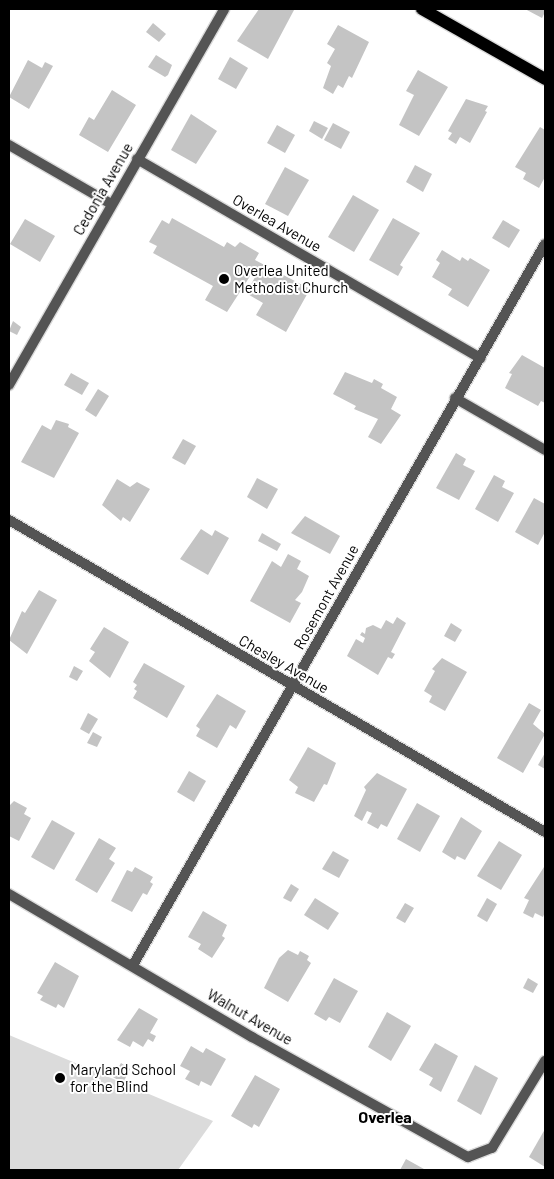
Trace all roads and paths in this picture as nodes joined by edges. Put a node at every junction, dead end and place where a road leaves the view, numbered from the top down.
1 (224, 9) edge
2 (422, 9) edge
3 (545, 79) edge
4 (9, 146) edge
5 (137, 159) junction
6 (111, 204) junction
7 (545, 244) edge
8 (480, 358) junction
9 (9, 384) edge
10 (455, 398) junction
11 (545, 450) edge
12 (9, 520) edge
13 (293, 686) junction
14 (545, 832) edge
15 (9, 894) edge
16 (133, 965) junction
17 (545, 1061) edge

1 - 5 street, Cedonia Avenue
2 - 3 main road
4 - 6 street
5 - 6 street, Cedonia Avenue
5 - 8 street, Overlea Avenue
6 - 9 street, Cedonia Avenue
7 - 8 street, Rosemont Avenue
8 - 10 street, Rosemont Avenue
10 - 11 street
10 - 13 street, Rosemont Avenue
12 - 13 street, Chesley Avenue
13 - 14 street, Chesley Avenue
13 - 16 street, Rosemont Avenue
15 - 16 street, Walnut Avenue
16 - 17 street, Walnut Avenue

